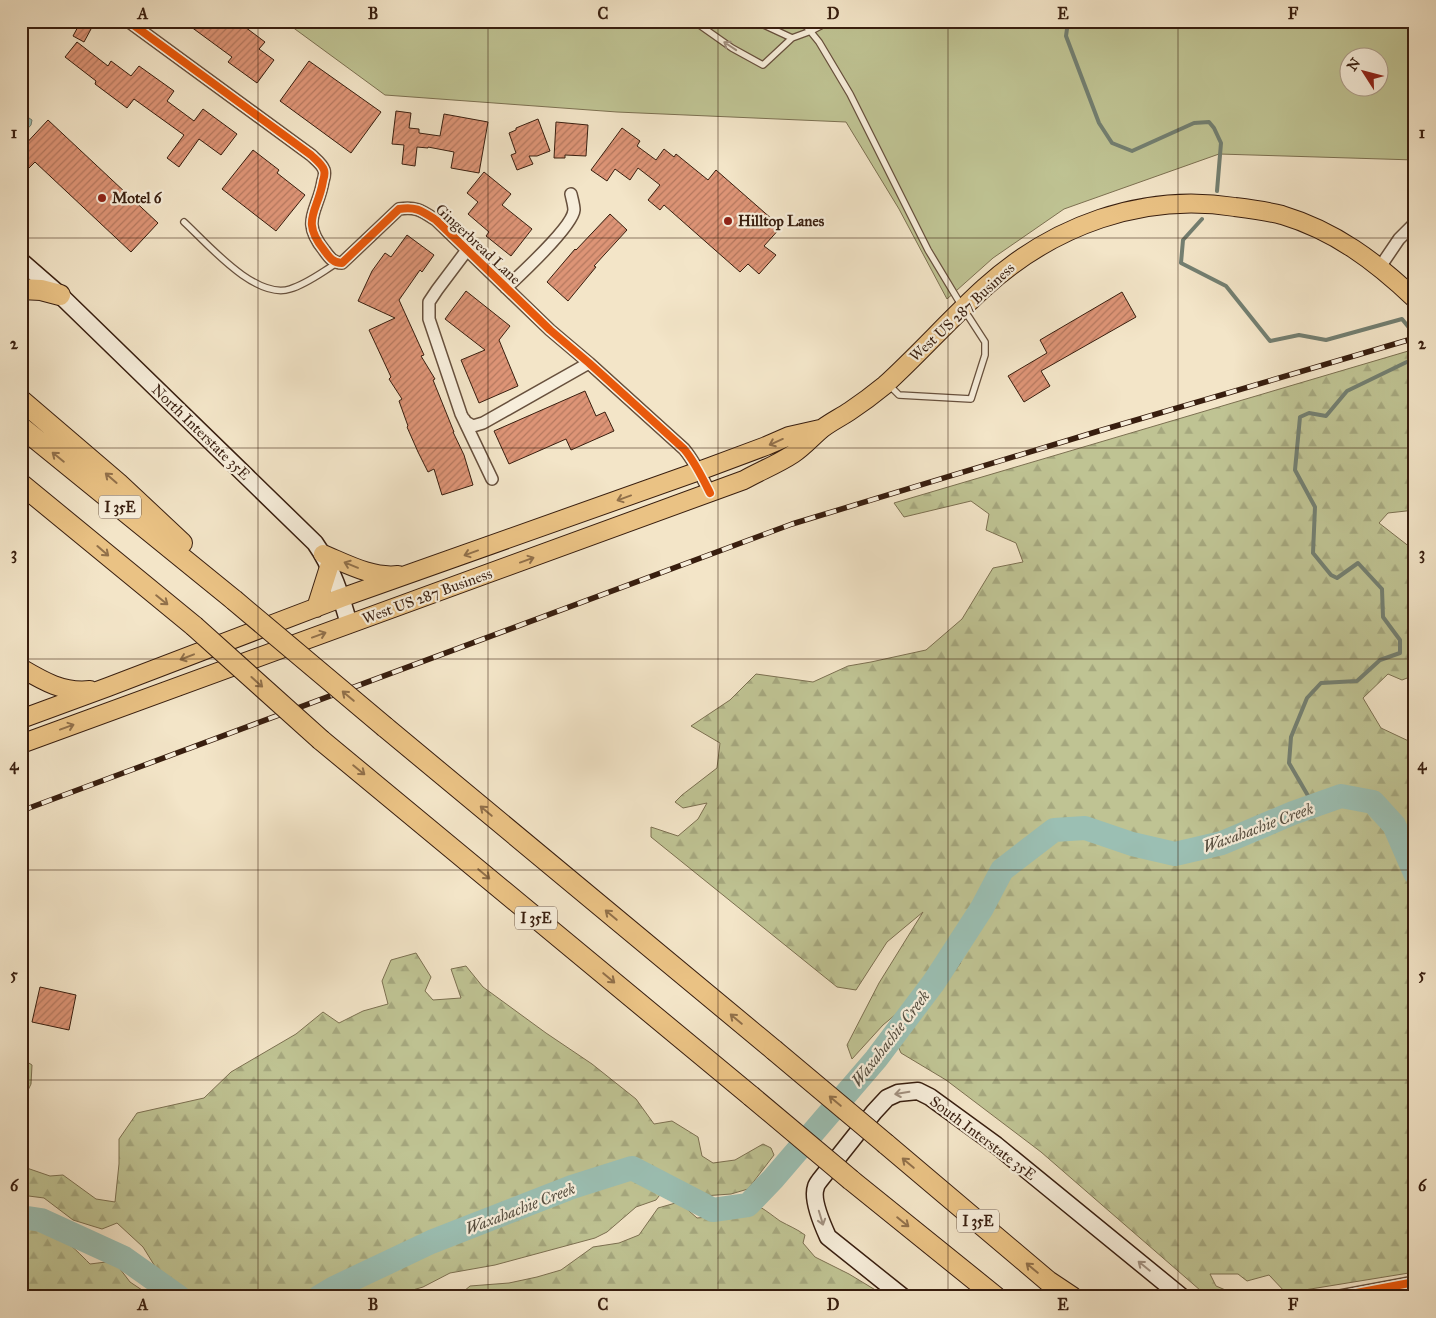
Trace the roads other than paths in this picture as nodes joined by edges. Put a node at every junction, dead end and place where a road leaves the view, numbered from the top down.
1 (128, 21) edge
2 (758, 21) edge
3 (802, 21) edge
4 (830, 21) edge
5 (699, 22) edge
6 (811, 31) junction
7 (792, 38) junction
8 (571, 194) dead end
9 (184, 222) dead end
10 (1415, 223) edge
11 (467, 250) junction
12 (21, 261) edge
13 (337, 263) junction
14 (1380, 267) junction
15 (506, 288) junction
16 (21, 289) edge
17 (60, 295) junction
18 (1415, 299) edge
19 (963, 308) junction
20 (589, 363) junction
21 (887, 383) junction
22 (21, 400) edge
23 (461, 414) junction
24 (21, 427) edge
25 (823, 428) junction
26 (699, 471) junction
27 (492, 478) dead end
28 (21, 484) edge
29 (710, 493) junction
30 (21, 498) edge
31 (76, 528) junction
32 (326, 561) junction
33 (414, 574) junction
34 (218, 588) junction
35 (342, 598) junction
36 (316, 608) junction
37 (349, 624) junction
38 (21, 668) edge
39 (108, 687) junction
40 (21, 719) edge
41 (21, 744) edge
42 (1415, 1282) edge
43 (903, 1297) edge
44 (996, 1297) edge
45 (1072, 1297) edge
46 (1182, 1297) edge
47 (1335, 1297) edge

1 - 13 street
2 - 7 lane
3 - 6 lane
4 - 6 lane
7 -> 5 lane
6 - 7 lane
6 - 19 lane
8 - 15 street
9 - 13 lane
10 - 14 street
11 - 13 street, Gingerbread Lane
11 - 15 street, Gingerbread Lane
11 - 23 street
12 - 17 main road, North Interstate 35E
14 - 18 main road, West US 287 Business
14 - 19 main road, West US 287 Business
15 - 20 street, Gingerbread Lane
16 - 17 highway
17 - 32 main road, North Interstate 35E
19 - 21 main road, West US 287 Business
19 - 21 lane
20 - 23 street
20 - 26 street, Gingerbread Lane
21 - 25 main road, West US 287 Business
34 -> 22 highway
23 - 27 street
34 -> 24 highway, I 35E
25 -> 26 main road, West US 287 Business
25 - 29 main road, West US 287 Business
26 - 29 street, Gingerbread Lane
26 -> 33 main road, West US 287 Business
28 - 31 highway, I 35E
37 -> 29 main road, West US 287 Business
30 - 31 highway
31 -> 44 highway, I 35E, bridge
33 -> 32 main road
32 - 35 main road, North Interstate 35E
32 - 36 main road
33 - 35 main road, West US 287 Business
45 -> 34 highway, I 35E, bridge
35 - 36 main road, West US 287 Business
35 - 37 main road, North Interstate 35E
36 -> 39 main road, West US 287 Business
41 -> 37 main road, West US 287 Business
38 - 39 main road
39 - 40 main road, West US 287 Business
42 - 47 street
46 -> 43 main road, South Interstate 35E

